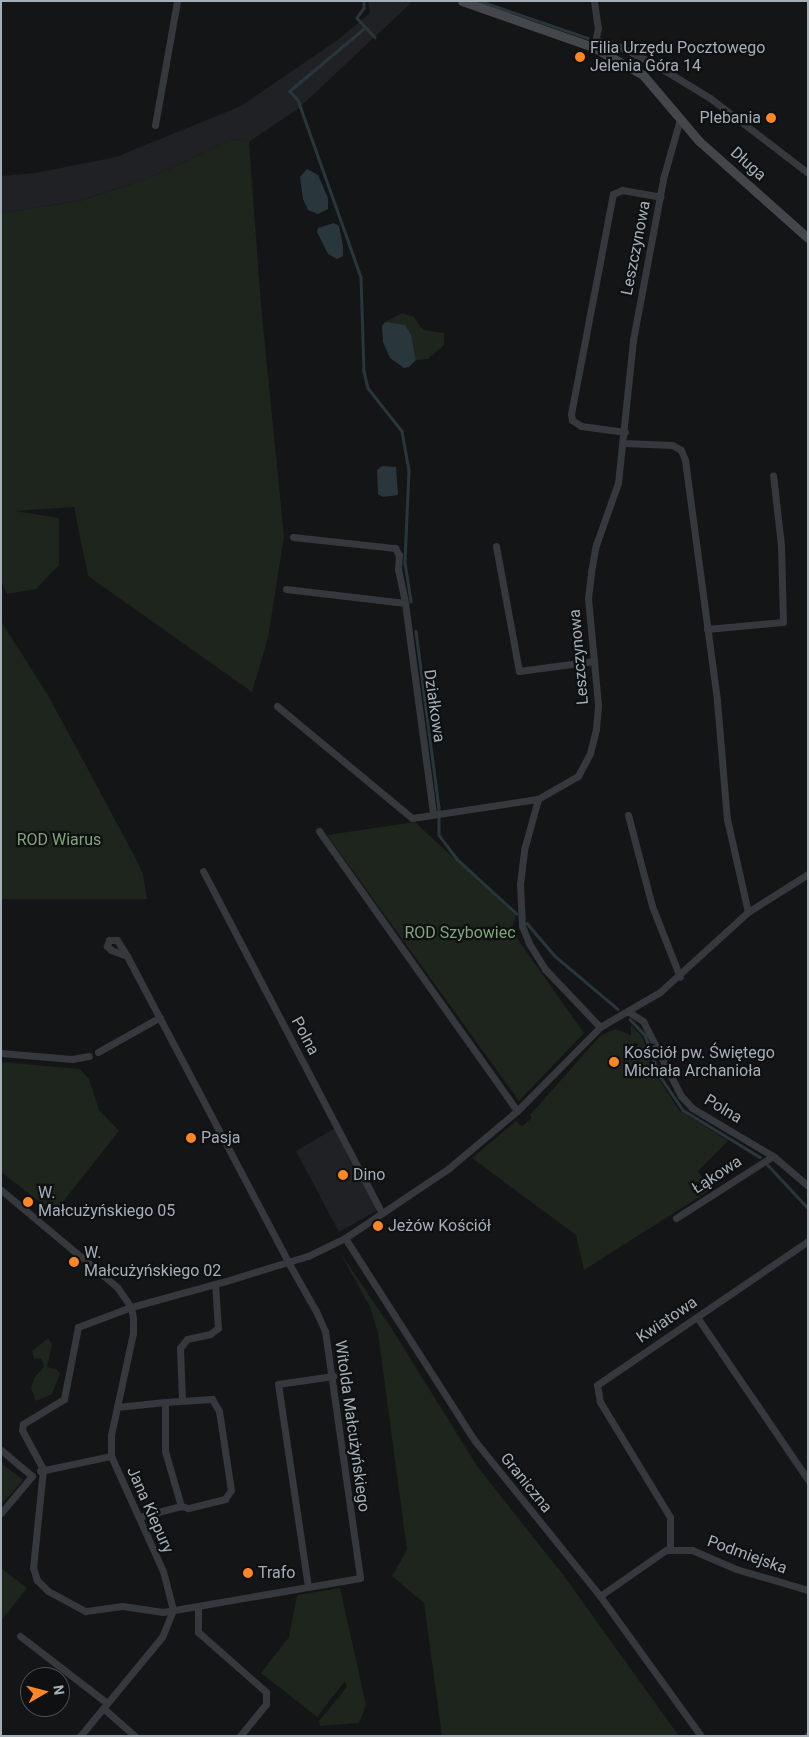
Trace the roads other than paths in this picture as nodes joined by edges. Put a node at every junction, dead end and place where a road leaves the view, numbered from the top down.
1 (177, 1) edge
2 (462, 1) edge
3 (594, 1) edge
4 (594, 44) junction
5 (680, 118) junction
6 (155, 125) dead end
7 (808, 173) edge
8 (660, 197) junction
9 (808, 238) edge
10 (625, 432) junction
11 (624, 443) junction
12 (773, 475) dead end
13 (293, 537) dead end
14 (496, 546) dead end
15 (286, 589) dead end
16 (405, 603) junction
17 (707, 629) junction
18 (594, 661) junction
19 (277, 706) dead end
20 (538, 798) junction
21 (435, 813) junction
22 (628, 815) dead end
23 (319, 831) dead end
24 (204, 871) dead end
25 (808, 874) edge
26 (748, 912) junction
27 (127, 956) dead end
28 (680, 977) junction
29 (629, 1012) junction
30 (160, 1017) junction
31 (600, 1027) junction
32 (98, 1052) dead end
33 (1, 1054) edge
34 (89, 1056) dead end
35 (518, 1110) junction
36 (773, 1156) junction
37 (808, 1186) edge
38 (1, 1190) edge
39 (382, 1213) junction
40 (676, 1218) dead end
41 (345, 1238) junction
42 (808, 1241) edge
43 (288, 1262) junction
44 (216, 1284) junction
45 (131, 1307) junction
46 (697, 1317) junction
47 (332, 1376) junction
48 (182, 1400) junction
49 (165, 1402) junction
50 (117, 1407) junction
51 (1, 1450) edge
52 (111, 1456) junction
53 (43, 1469) junction
54 (32, 1476) junction
55 (808, 1480) edge
56 (181, 1506) junction
57 (1, 1513) edge
58 (139, 1517) junction
59 (670, 1550) junction
60 (308, 1587) junction
61 (808, 1590) edge
62 (600, 1596) junction
63 (198, 1606) junction
64 (173, 1610) junction
65 (20, 1636) dead end
66 (105, 1706) junction
67 (80, 1736) edge
68 (135, 1736) edge
69 (240, 1736) edge
70 (701, 1736) edge

1 - 6 street
2 - 4 street, Długa
3 - 4 street
4 - 5 street, Długa
4 - 7 street
5 - 8 street, Leszczynowa
5 - 9 street, Długa
8 - 10 street, Leszczynowa
8 - 10 street
10 - 11 street, Leszczynowa
11 - 17 street
11 - 18 street, Leszczynowa
12 - 17 street
13 - 16 street, Działkowa
14 - 18 street
15 - 16 street
16 - 21 street, Działkowa
17 - 26 street
18 - 20 street, Leszczynowa
19 - 21 street
20 - 21 street
20 - 31 street
22 - 28 street
23 - 35 street
24 - 39 street, Polna
25 - 26 street
26 - 28 street
27 - 30 street, Witolda Małcużyńskiego
28 - 29 street
29 - 31 street
29 - 36 street, Polna
30 - 32 street
30 - 43 street, Witolda Małcużyńskiego
31 - 35 street
33 - 34 street
35 - 39 street
36 - 37 street, Polna
36 - 40 street, Łąkowa
38 - 45 street
39 - 41 street
41 - 43 street
41 - 62 street, Graniczna
42 - 46 street, Kwiatowa
43 - 44 street
43 - 47 street, Witolda Małcużyńskiego
44 - 45 street
44 - 48 street
45 - 50 street, Jana Kiepury
45 - 53 street
46 - 55 street
46 - 59 street, Kwiatowa
47 - 60 street, Witolda Małcużyńskiego
47 - 60 street
48 - 49 street, Jana Kiepury
48 - 56 street, Jana Kiepury
49 - 50 street, Jana Kiepury
49 - 56 street
50 - 52 street, Jana Kiepury
51 - 54 street
52 - 53 street
52 - 58 street, Jana Kiepury
53 - 54 street
53 - 64 street, Witolda Małcużyńskiego
54 - 57 street
56 - 58 street, Jana Kiepury
58 - 64 street, Jana Kiepury
59 - 61 street, Podmiejska
59 - 62 street
60 - 63 street, Witolda Małcużyńskiego
62 - 70 street, Graniczna
63 - 64 street, Witolda Małcużyńskiego
63 - 69 street
64 - 66 street
65 - 66 street
66 - 67 street
66 - 68 street

